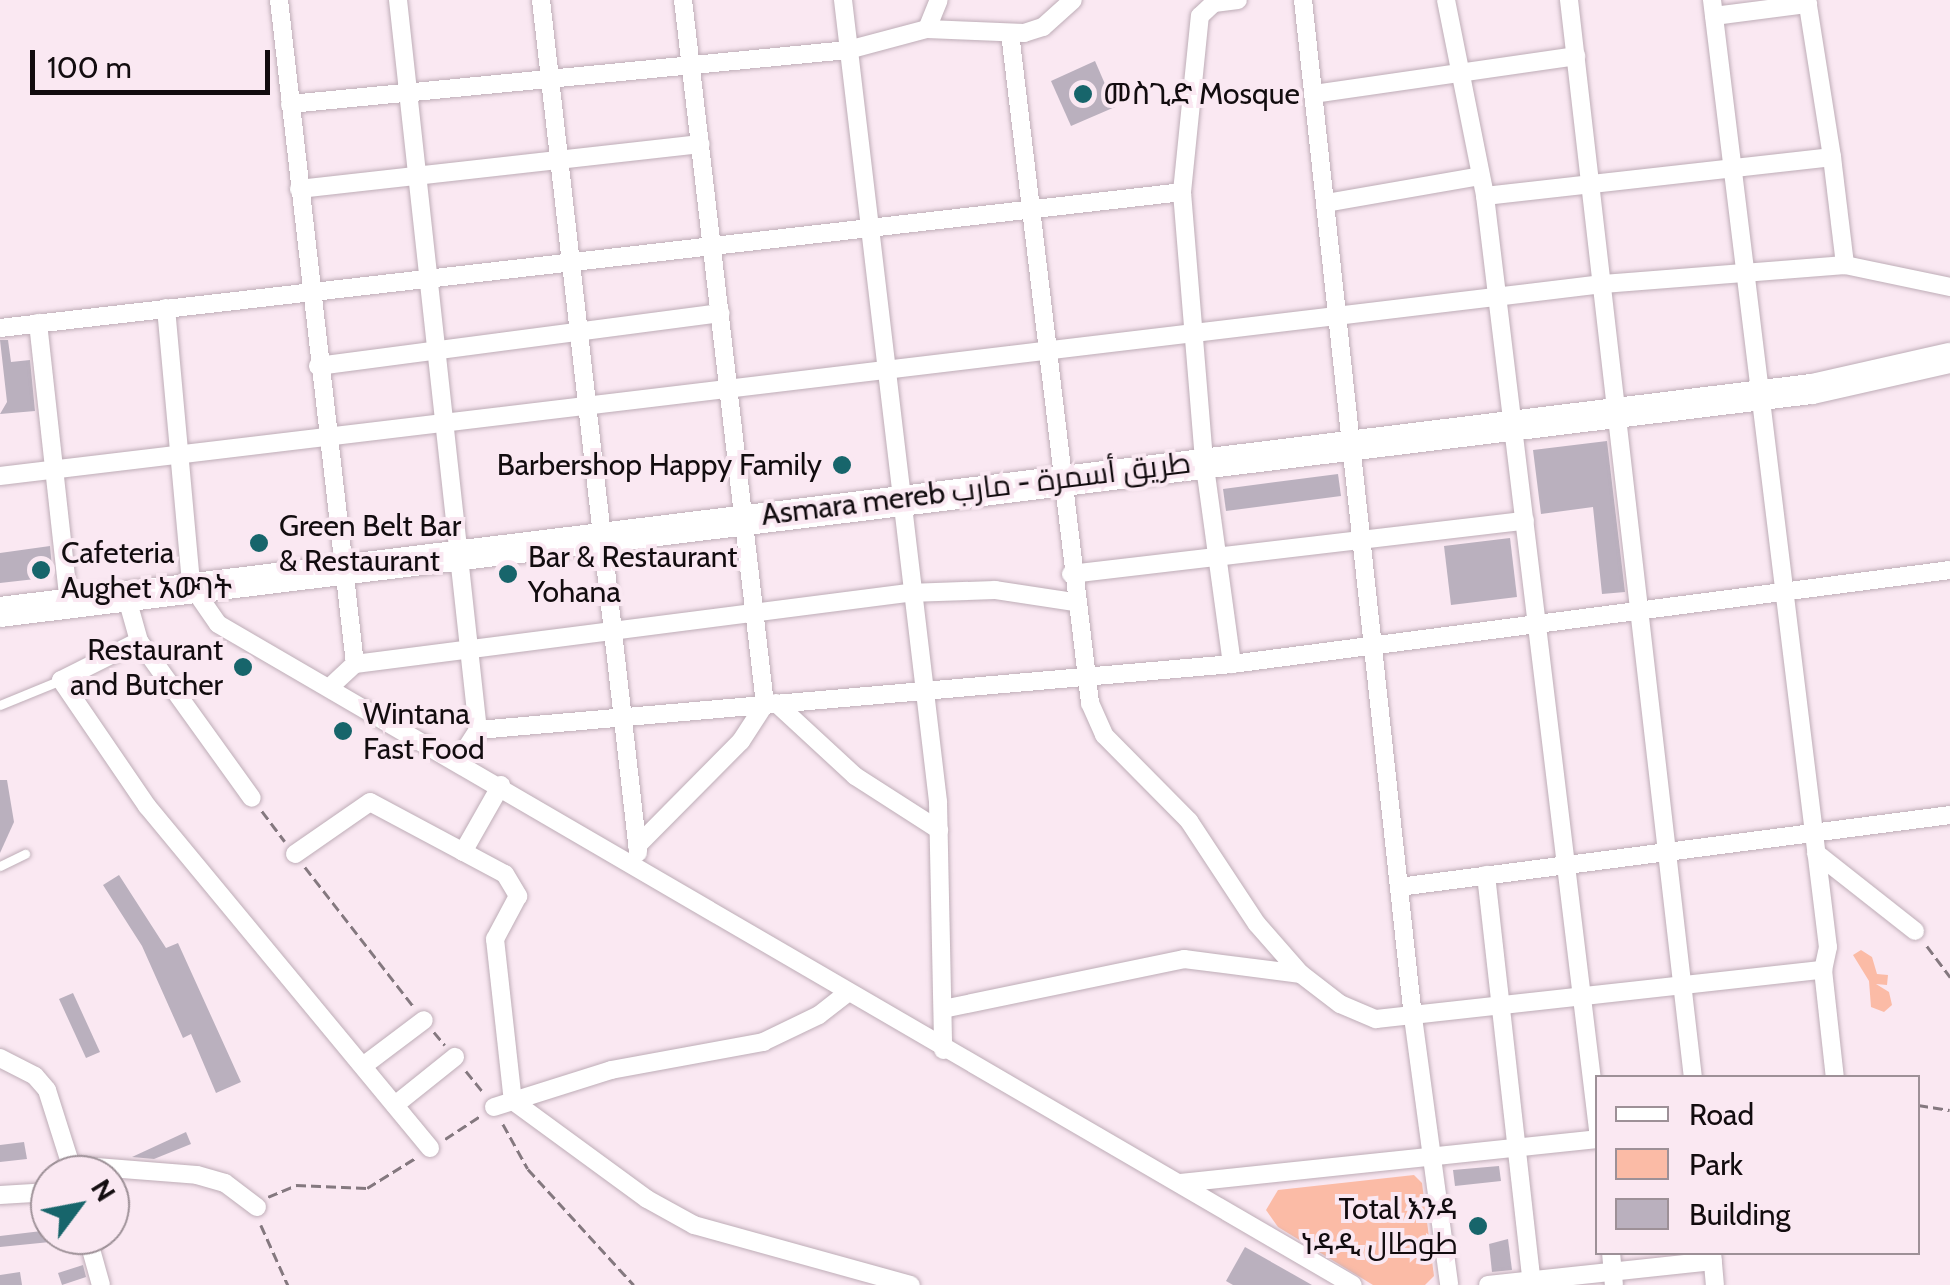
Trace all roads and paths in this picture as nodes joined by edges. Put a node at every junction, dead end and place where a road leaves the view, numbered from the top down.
1 (279, 0) edge
2 (398, 0) edge
3 (542, 0) edge
4 (683, 0) edge
5 (842, 0) edge
6 (939, 0) edge
7 (1072, 0) edge
8 (1238, 0) edge
9 (1304, 0) edge
10 (1446, 0) edge
11 (1569, 0) edge
12 (1808, 2) edge
13 (1712, 8) edge
14 (927, 29) junction
15 (1010, 34) junction
16 (848, 50) junction
17 (1576, 56) junction
18 (690, 64) junction
19 (1461, 74) junction
20 (547, 76) junction
21 (407, 93) junction
22 (1313, 94) junction
23 (290, 104) junction
24 (700, 144) junction
25 (1832, 157) junction
26 (557, 163) junction
27 (1734, 164) junction
28 (1481, 176) junction
29 (416, 180) junction
30 (1591, 185) junction
31 (299, 189) junction
32 (1182, 192) junction
33 (1485, 196) junction
34 (1326, 203) junction
35 (1028, 210) junction
36 (868, 225) junction
37 (711, 241) junction
38 (567, 258) junction
39 (1845, 265) junction
40 (1748, 272) junction
41 (426, 276) junction
42 (1602, 284) junction
43 (1950, 287) edge
44 (309, 291) junction
45 (1498, 295) junction
46 (166, 308) junction
47 (720, 312) junction
48 (1338, 316) junction
49 (38, 323) junction
50 (0, 328) edge
51 (576, 330) junction
52 (1192, 334) junction
53 (436, 349) junction
54 (1045, 352) junction
55 (1950, 358) edge
56 (318, 366) junction
57 (885, 372) junction
58 (730, 384) junction
59 (1763, 395) junction
60 (584, 404) junction
61 (1616, 411) junction
62 (1513, 422) junction
63 (445, 425) junction
64 (327, 440) junction
65 (1351, 443) junction
66 (180, 456) junction
67 (1204, 460) junction
68 (55, 470) junction
69 (0, 476) edge
70 (1059, 478) junction
71 (898, 499) junction
72 (743, 518) junction
73 (1525, 521) junction
74 (603, 534) junction
75 (1362, 538) junction
76 (459, 551) junction
77 (1218, 557) junction
78 (343, 568) junction
79 (1950, 570) edge
80 (1071, 574) junction
81 (191, 586) junction
82 (1784, 591) junction
83 (908, 593) junction
84 (126, 595) junction
85 (1074, 602) junction
86 (69, 604) junction
87 (1642, 610) junction
88 (0, 612) edge
89 (754, 615) junction
90 (1538, 622) junction
91 (614, 631) junction
92 (140, 641) junction
93 (1374, 644) junction
94 (471, 648) junction
95 (355, 664) junction
96 (1232, 664) junction
97 (1082, 674) junction
98 (61, 680) junction
99 (330, 687) junction
100 (920, 689) junction
101 (771, 704) junction
102 (0, 705) edge
103 (623, 718) junction
104 (478, 730) junction
105 (458, 761) junction
106 (501, 785) junction
107 (252, 798) joint
108 (1950, 815) edge
109 (939, 830) junction
110 (1812, 832) junction
111 (638, 846) junction
112 (463, 852) junction
113 (1671, 852) junction
114 (1816, 853) junction
115 (25, 854) dead end
116 (295, 854) junction
117 (1568, 864) junction
118 (0, 866) edge
119 (638, 868) junction
120 (1486, 874) junction
121 (1399, 887) junction
122 (1915, 932) joint
123 (1823, 970) junction
124 (1301, 974) junction
125 (1950, 977) edge
126 (1686, 985) junction
127 (847, 993) junction
128 (1582, 997) junction
129 (1500, 1004) junction
130 (943, 1009) junction
131 (1413, 1018) junction
132 (424, 1020) junction
133 (943, 1050) junction
134 (0, 1058) edge
135 (455, 1058) junction
136 (363, 1066) junction
137 (1693, 1075) edge
138 (1835, 1075) edge
139 (513, 1101) junction
140 (1920, 1104) edge
141 (395, 1105) junction
142 (1595, 1105) edge
143 (494, 1108) junction
144 (1950, 1110) edge
145 (1595, 1139) edge
146 (430, 1148) junction
147 (1516, 1148) junction
148 (67, 1155) edge
149 (1430, 1160) junction
150 (130, 1172) edge
151 (1180, 1183) junction
152 (30, 1193) edge
153 (0, 1195) edge
154 (257, 1206) junction
155 (93, 1255) edge
156 (1712, 1257) edge
157 (1613, 1270) edge
158 (1328, 1279) edge
159 (1532, 1282) edge
160 (101, 1285) edge
161 (288, 1285) edge
162 (634, 1285) edge
163 (911, 1285) edge
164 (1353, 1285) edge
165 (1449, 1285) edge
166 (1488, 1285) edge
167 (1715, 1285) edge

1 - 23 street
2 - 21 street
3 - 20 street
4 - 18 street
5 - 16 street
6 - 14 street
7 - 15 street
8 - 32 street
9 - 22 street
10 - 19 street
11 - 17 street
12 - 13 street
12 - 25 street
13 - 27 street
14 - 15 street
14 - 16 street
15 - 35 street
16 - 18 street
16 - 36 street
17 - 19 street
17 - 30 street
18 - 20 street
18 - 24 street
19 - 22 street
19 - 28 street
20 - 21 street
20 - 26 street
21 - 23 street
21 - 29 street
22 - 34 street
23 - 31 street
24 - 26 street
24 - 37 street
25 - 27 street
25 - 39 street
26 - 29 street
26 - 38 street
27 - 30 street
27 - 40 street
28 - 33 street
28 - 34 street
29 - 31 street
29 - 41 street
30 - 33 street
30 - 42 street
31 - 44 street
32 - 35 street
32 - 52 street
33 - 45 street
34 - 48 street
35 - 36 street
35 - 54 street
36 - 37 street
36 - 57 street
37 - 38 street
37 - 47 street
38 - 41 street
38 - 51 street
39 - 40 street
39 - 43 street
40 - 42 street
40 - 59 street
41 - 44 street
41 - 53 street
42 - 45 street
42 - 61 street
44 - 46 street
44 - 56 street
45 - 48 street
45 - 62 street
46 - 49 street
46 - 66 street
47 - 51 street
47 - 58 street
48 - 52 street
48 - 65 street
49 - 50 street
49 - 68 street
51 - 53 street
51 - 60 street
52 - 54 street
52 - 67 street
53 - 56 street
53 - 63 street
54 - 57 street
54 - 70 street
55 - 59 highway, Asmara mereb طريق أسمرة - مارب
56 - 64 street
57 - 58 street
57 - 71 street
58 - 60 street
58 - 72 street
59 - 61 highway, Asmara mereb طريق أسمرة - مارب
59 - 82 street
60 - 63 street
60 - 74 street
61 - 62 highway, Asmara mereb طريق أسمرة - مارب
61 - 87 street
62 - 65 highway, Asmara mereb طريق أسمرة - مارب
62 - 73 street
63 - 64 street
63 - 76 street
64 - 66 street
64 - 78 street
65 - 67 highway, Asmara mereb طريق أسمرة - مارب
65 - 75 street
66 - 68 street
66 - 81 street
67 - 70 highway, Asmara mereb طريق أسمرة - مارب
67 - 77 street
68 - 69 street
68 - 86 street
70 - 71 highway, Asmara mereb طريق أسمرة - مارب
70 - 80 street
71 - 72 highway, Asmara mereb طريق أسمرة - مارب
71 - 83 street
72 - 74 highway, Asmara mereb طريق أسمرة - مارب
72 - 89 street
73 - 75 street
73 - 90 street
74 - 76 highway, Asmara mereb طريق أسمرة - مارب
74 - 91 street
75 - 77 street
75 - 93 street
76 - 78 highway, Asmara mereb طريق أسمرة - مارب
76 - 94 street
77 - 80 street
77 - 96 street
78 - 81 highway, Asmara mereb طريق أسمرة - مارب
78 - 95 street
79 - 82 street
80 - 85 street
81 - 84 highway, Asmara mereb طريق أسمرة - مارب
81 - 99 street
82 - 87 street
82 - 110 street
83 - 85 street
83 - 89 street
83 - 100 street
84 - 86 highway, Asmara mereb طريق أسمرة - مارب
84 - 92 street
85 - 97 street
86 - 88 highway, Asmara mereb طريق أسمرة - مارب
87 - 90 street
87 - 113 street
89 - 91 street
89 - 101 street
90 - 93 street
90 - 117 street
91 - 94 street
91 - 103 street
92 - 98 street
92 - 107 street
93 - 96 street
93 - 121 street
94 - 95 street
94 - 104 street
95 - 99 street
96 - 97 street
97 - 100 street
97 - 124 street
98 - 102 lane
98 - 136 street
99 - 105 street
100 - 101 street
100 - 109 street
101 - 103 street
101 - 109 street
101 - 111 street
103 - 104 street
103 - 111 street
104 - 105 street
105 - 106 street
106 - 112 street
106 - 119 street
107 - 116 path
108 - 110 street
109 - 130 street
110 - 113 street
110 - 114 street
111 - 119 street
112 - 116 street
112 - 139 street
113 - 117 street
113 - 126 street
114 - 122 street
114 - 123 street
115 - 118 lane
116 - 132 path
117 - 120 street
117 - 128 street
119 - 127 street
120 - 121 street
120 - 129 street
121 - 131 street
122 - 125 path
123 - 126 street
123 - 138 street
124 - 130 street
124 - 131 street
126 - 128 street
126 - 137 street
127 - 133 street
127 - 139 street
128 - 129 street
128 - 142 street
129 - 131 street
129 - 147 street
130 - 133 street
131 - 149 street
132 - 135 path
132 - 136 street
133 - 151 street
134 - 148 street
135 - 141 street
135 - 143 path
136 - 141 street
139 - 143 street
139 - 163 street
140 - 144 path
141 - 146 street
143 - 146 path
143 - 162 path
145 - 147 street
146 - 154 path
147 - 149 street
147 - 159 street
149 - 151 street
149 - 165 street
150 - 154 street
151 - 158 street
152 - 153 street
154 - 161 path
155 - 160 street
156 - 157 street
156 - 167 street
157 - 159 street
158 - 164 street
159 - 166 street

